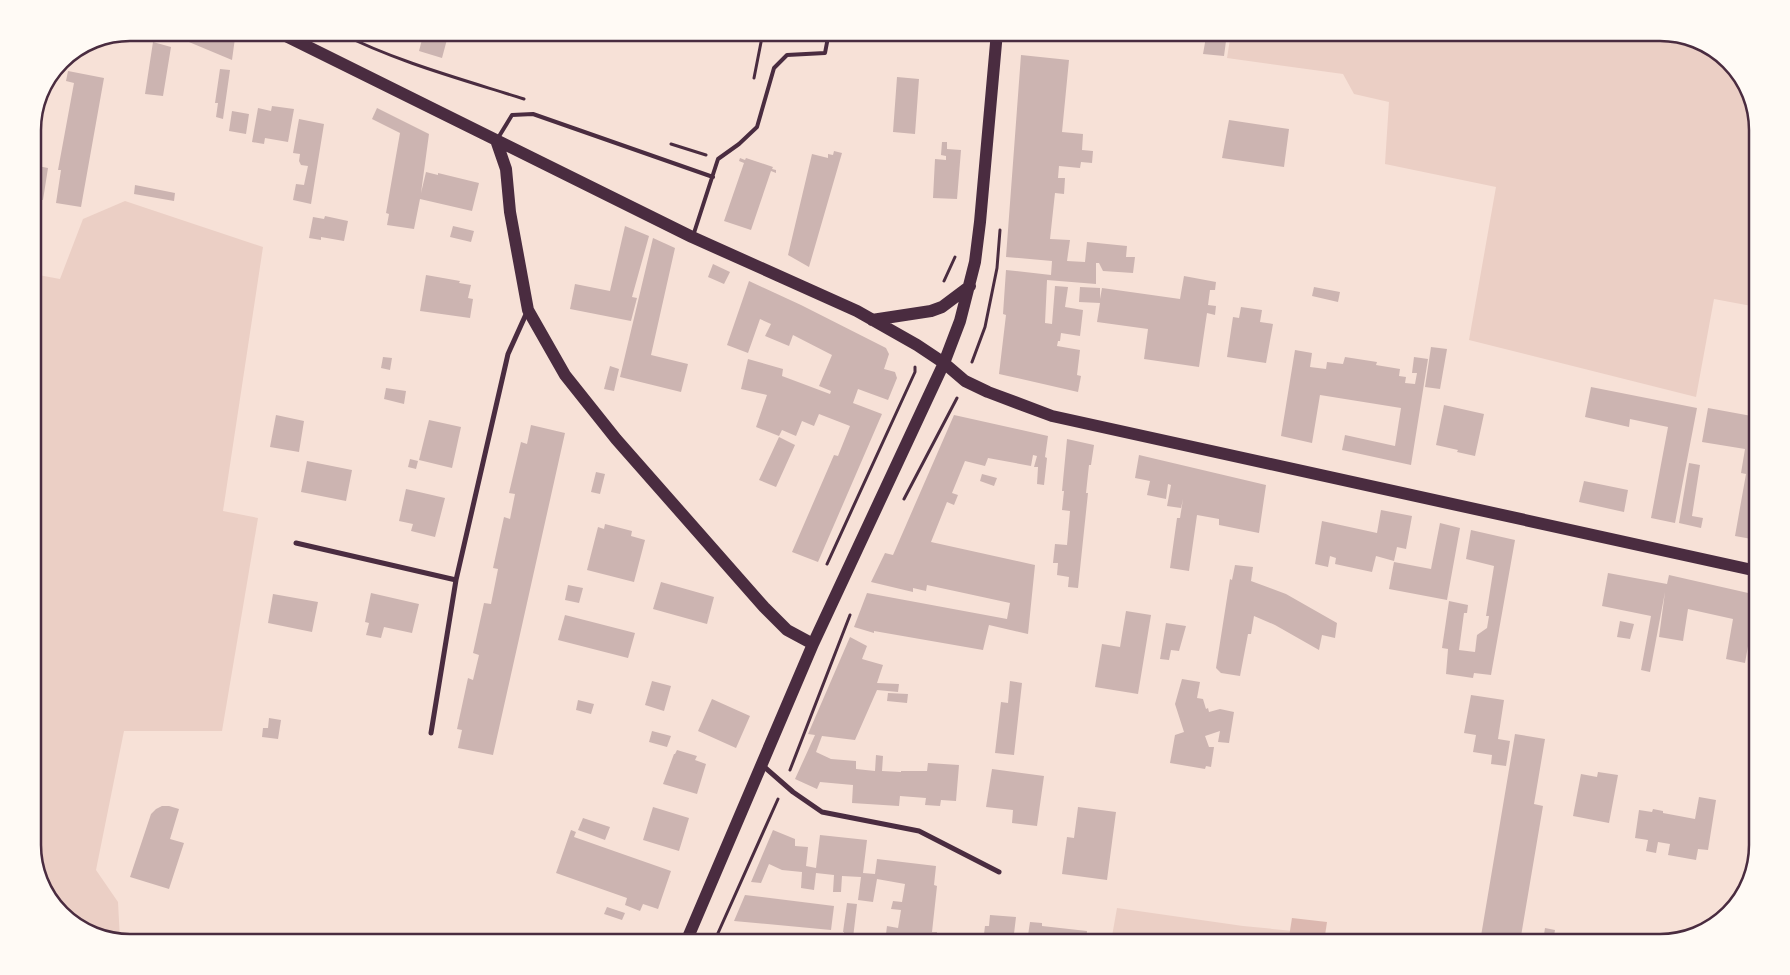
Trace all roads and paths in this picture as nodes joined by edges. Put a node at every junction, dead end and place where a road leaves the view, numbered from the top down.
1 (296, 41) edge
2 (827, 41) edge
3 (996, 41) edge
4 (496, 140) junction
5 (713, 177) junction
6 (692, 237) junction
7 (956, 256) dead end
8 (970, 286) junction
9 (528, 310) junction
10 (931, 311) junction
11 (872, 320) junction
12 (917, 345) junction
13 (944, 363) junction
14 (296, 544) dead end
15 (826, 567) dead end
16 (1749, 569) edge
17 (456, 580) junction
18 (813, 644) junction
19 (431, 733) dead end
20 (762, 764) junction
21 (999, 872) dead end
22 (689, 934) edge

1 - 4 main road
2 - 5 lane
3 - 8 main road
4 - 5 lane
4 - 6 main road
4 - 9 main road
5 - 6 lane
6 - 11 main road
7 - 10 path
8 - 10 main road
8 - 13 main road
9 - 17 street
9 - 18 main road
10 - 11 main road
11 - 12 main road
12 - 13 main road
12 - 15 path
13 - 16 main road
13 - 18 main road
14 - 17 street
17 - 19 street
18 - 20 main road
20 - 21 street
20 - 22 main road

